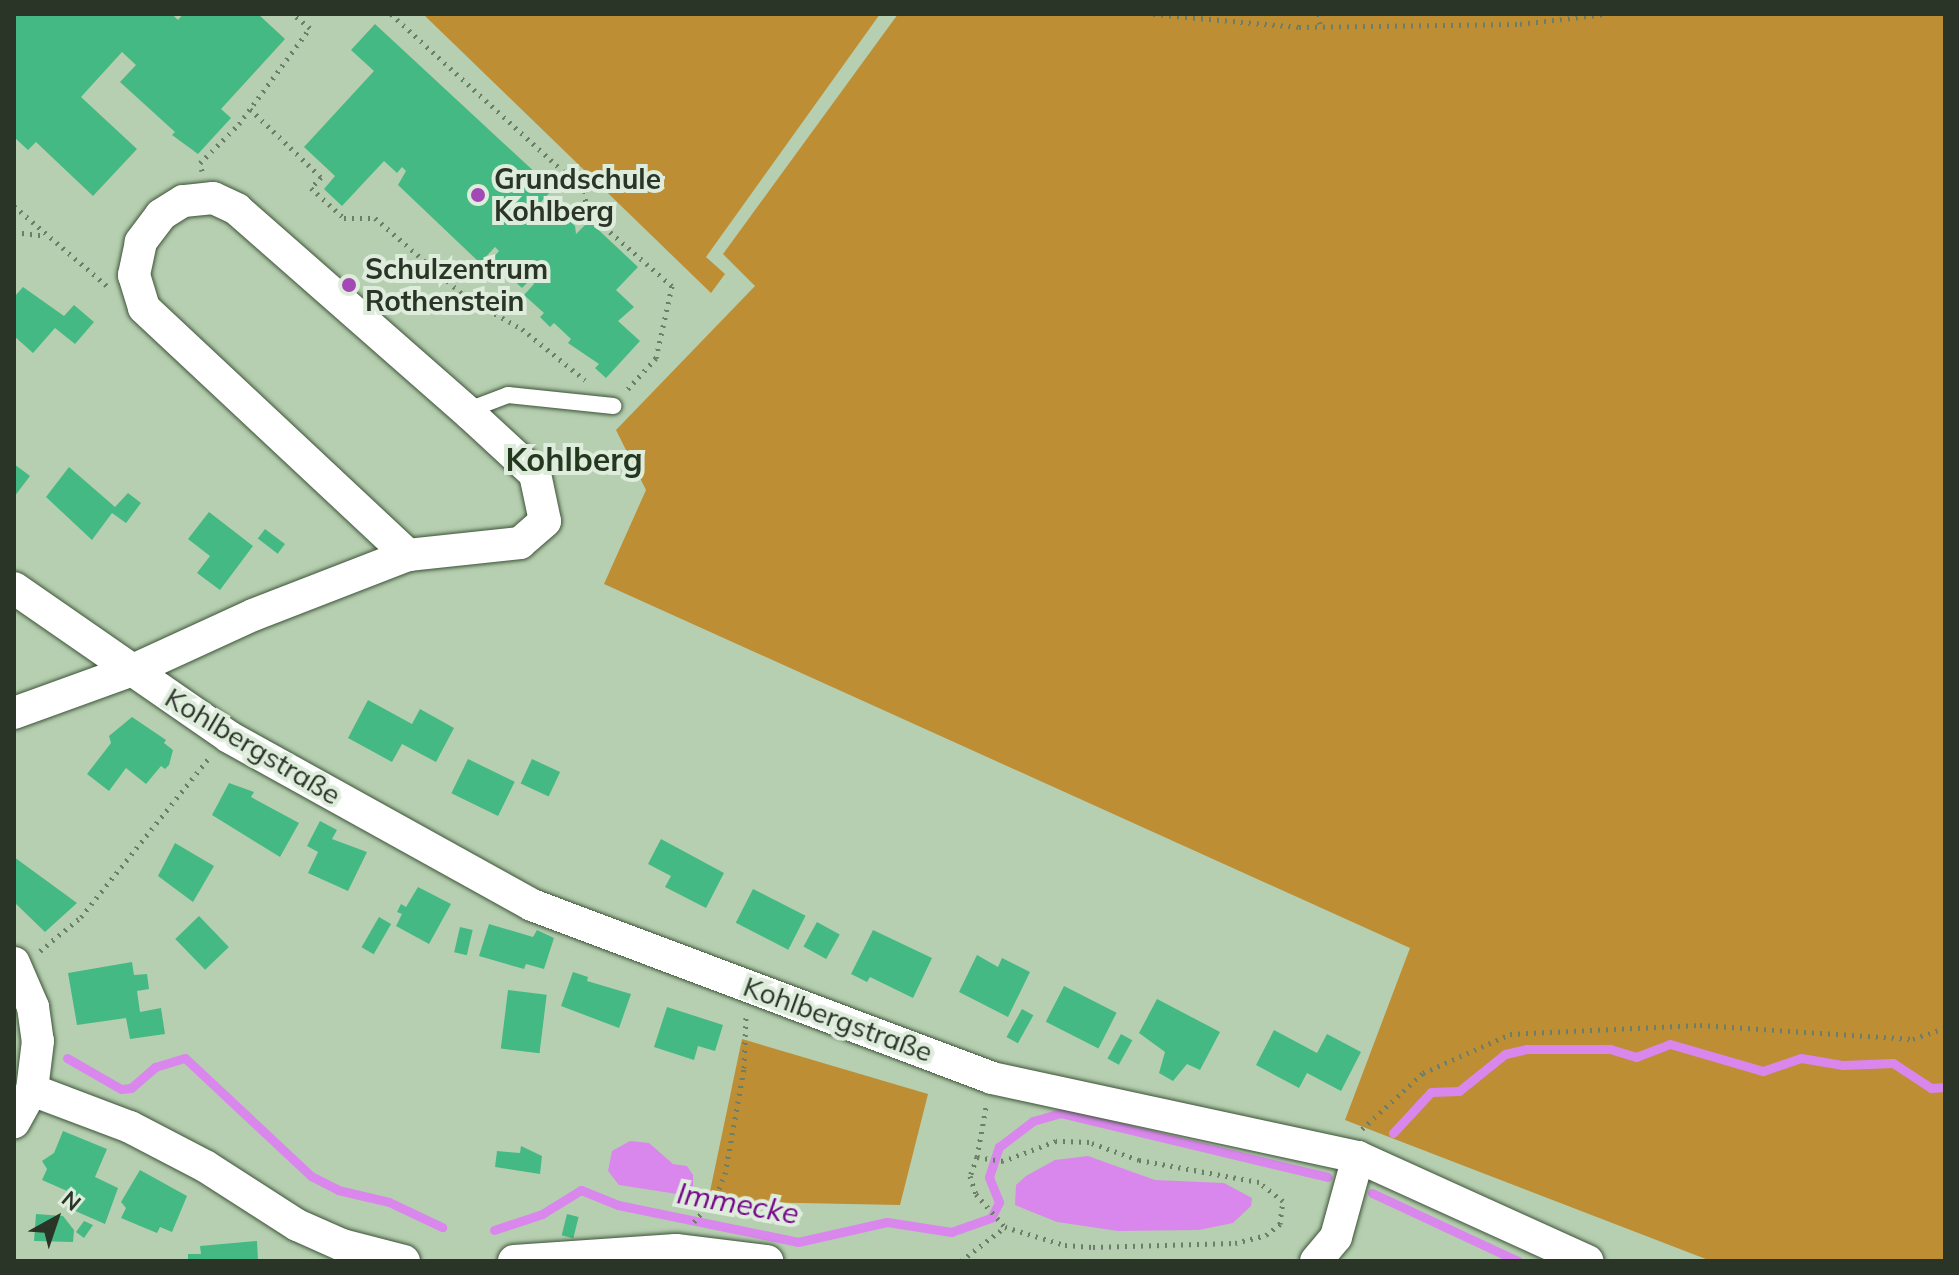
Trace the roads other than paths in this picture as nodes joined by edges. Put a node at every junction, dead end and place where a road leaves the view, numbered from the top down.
1 (613, 406) road end
2 (466, 411) junction
3 (408, 555) junction
4 (14, 588) edge
5 (133, 670) junction
6 (14, 713) edge
7 (16, 966) edge
8 (20, 1110) edge
9 (1348, 1154) junction
10 (404, 1261) edge
11 (514, 1261) edge
12 (767, 1261) edge
13 (1316, 1261) edge
14 (1587, 1261) edge

1 - 2 lane
2 - 3 street, Kohlbergstraße
2 - 3 street
3 - 5 street, Kohlbergstraße
4 - 5 street, Kohlbergstraße
5 - 6 street, Kohlbergstraße
5 - 9 street, Kohlbergstraße
7 - 8 street
8 - 10 street
9 - 13 street
9 - 14 street, Kohlbergstraße
11 - 12 street

